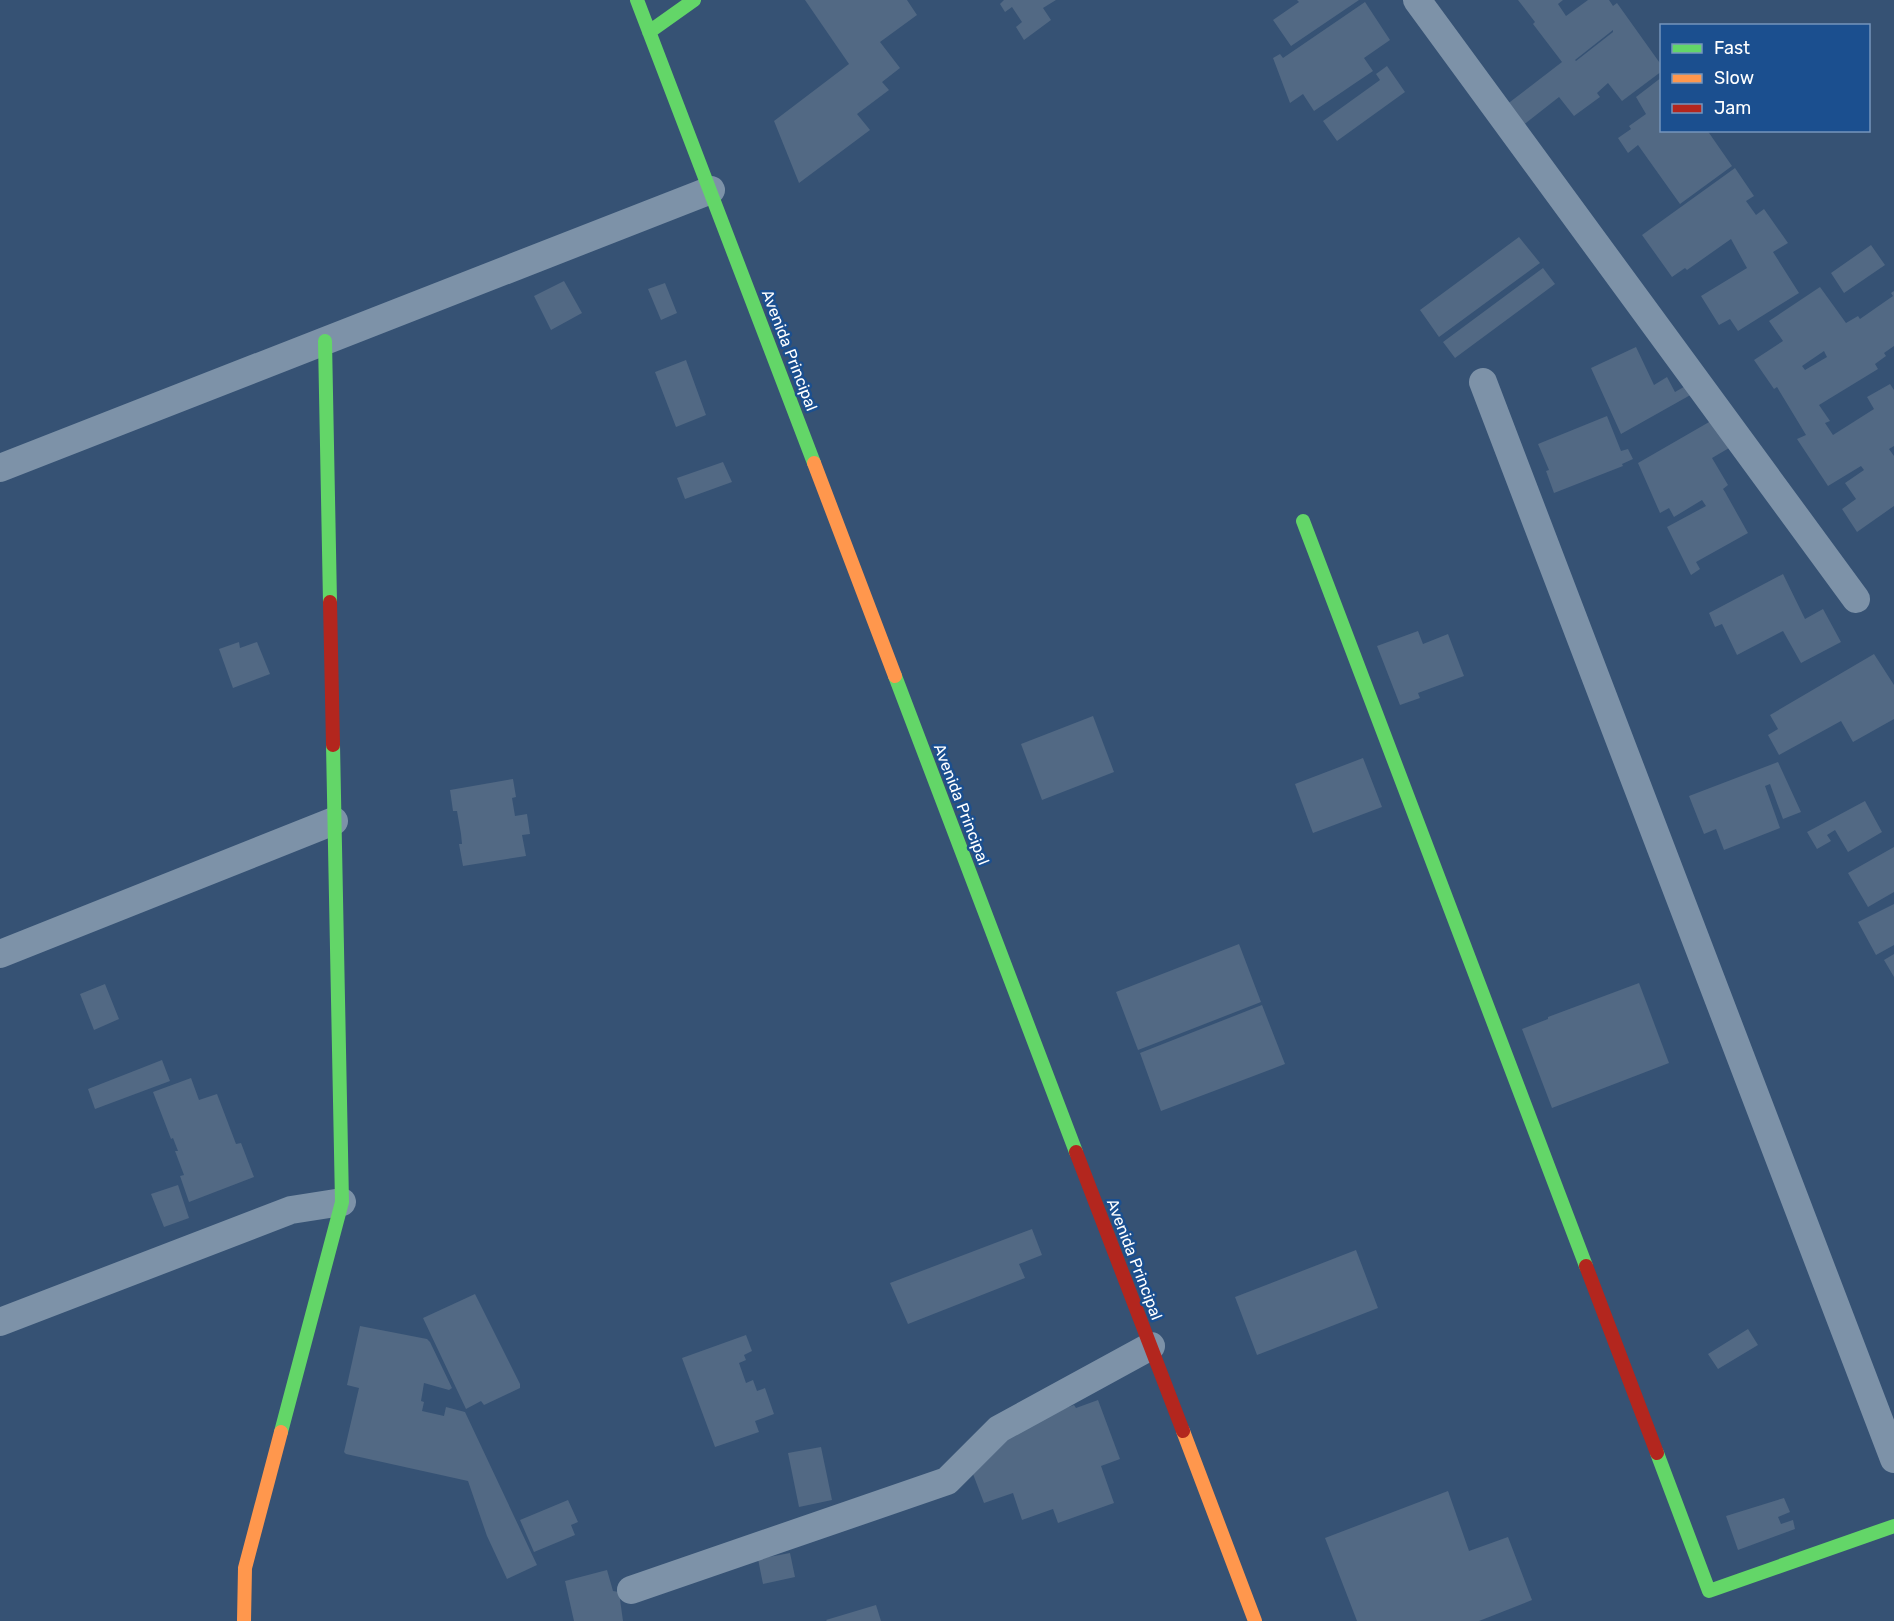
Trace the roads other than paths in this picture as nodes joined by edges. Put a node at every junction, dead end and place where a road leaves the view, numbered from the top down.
1 (637, 0) edge
2 (694, 0) edge
3 (1417, 0) edge
4 (649, 32) junction
5 (711, 190) junction
6 (325, 340) junction
7 (1483, 382) dead end
8 (0, 468) edge
9 (1303, 521) dead end
10 (1856, 599) dead end
11 (334, 821) junction
12 (0, 954) edge
13 (342, 1202) junction
14 (0, 1322) edge
15 (1151, 1346) junction
16 (1894, 1459) edge
17 (1894, 1526) edge
18 (632, 1590) dead end
19 (244, 1621) edge
20 (1256, 1621) edge

1 - 4 street, Avenida Principal
2 - 4 street
3 - 10 street
4 - 5 street, Avenida Principal
5 - 6 street
5 - 15 street, Avenida Principal
6 - 8 street
6 - 11 street
7 - 16 street
9 - 17 street
11 - 12 street
11 - 13 street
13 - 14 street
13 - 19 street
15 - 18 street
15 - 20 street, Avenida Principal

